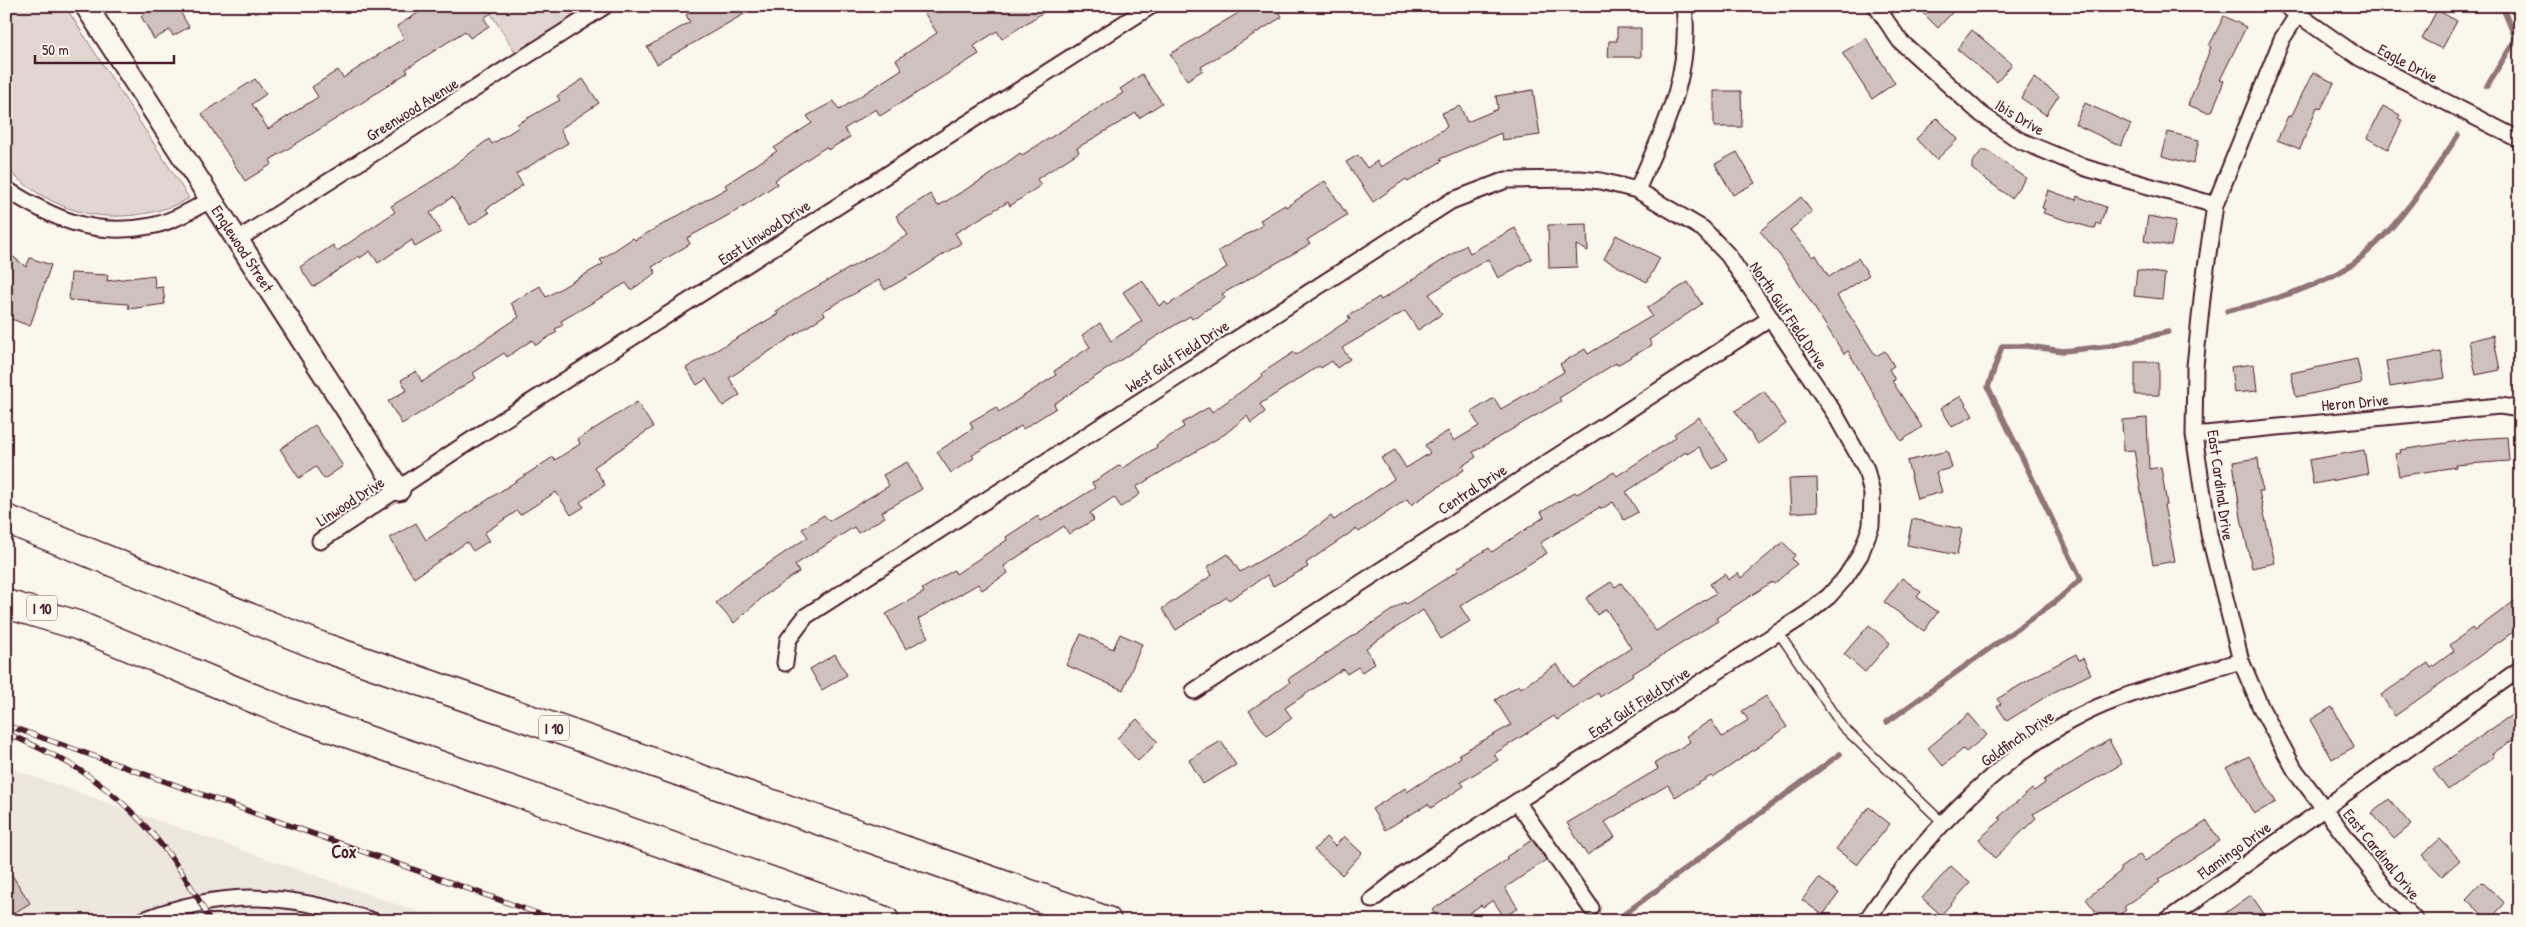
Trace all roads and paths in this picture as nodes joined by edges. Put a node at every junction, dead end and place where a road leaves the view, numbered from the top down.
1 (86, 6) edge
2 (605, 6) edge
3 (1150, 6) edge
4 (1684, 6) edge
5 (1876, 6) edge
6 (2296, 9) edge
7 (2520, 140) edge
8 (6, 189) edge
9 (1637, 190) junction
10 (211, 200) junction
11 (2215, 205) junction
12 (238, 240) junction
13 (1771, 318) junction
14 (2520, 408) edge
15 (2194, 435) junction
16 (399, 490) junction
17 (1872, 494) joint
18 (6, 519) edge
19 (320, 541) dead end
20 (6, 590) edge
21 (6, 604) edge
22 (77, 625) junction
23 (1778, 632) junction
24 (2241, 661) junction
25 (786, 663) dead end
26 (2520, 669) edge
27 (1194, 691) dead end
28 (1517, 802) junction
29 (2323, 808) junction
30 (1942, 822) junction
31 (1372, 900) dead end
32 (1591, 908) dead end
33 (141, 921) edge
34 (374, 921) edge
35 (885, 921) edge
36 (1107, 921) edge
37 (1866, 921) edge
38 (2166, 921) edge
39 (2416, 921) edge

1 - 10 street, Englewood Street
2 - 12 street, Greenwood Avenue
3 - 16 street, East Linwood Drive
4 - 9 street
5 - 11 street, Ibis Drive
6 - 7 street, Eagle Drive
6 - 11 street, East Cardinal Drive
8 - 10 street
9 - 13 street, North Gulf Field Drive
9 - 25 street, West Gulf Field Drive
10 - 12 street, Englewood Street
11 - 15 street, East Cardinal Drive
12 - 16 street, Englewood Street
13 - 17 street, North Gulf Field Drive
13 - 27 street, Central Drive
14 - 15 street, Heron Drive
15 - 24 street, East Cardinal Drive
16 - 19 street, Linwood Drive
17 - 23 street, East Gulf Field Drive
18 - 36 highway, I 10
20 - 22 highway, I 10
21 - 22 highway
22 - 35 highway, I 10
23 - 28 street, East Gulf Field Drive
23 - 30 lane
24 - 29 street, East Cardinal Drive
24 - 30 street, Goldfinch Drive
26 - 29 street
28 - 31 street, East Gulf Field Drive
28 - 32 street
29 - 38 street, Flamingo Drive
29 - 39 street, East Cardinal Drive
30 - 37 street, Goldfinch Drive
33 - 34 street

